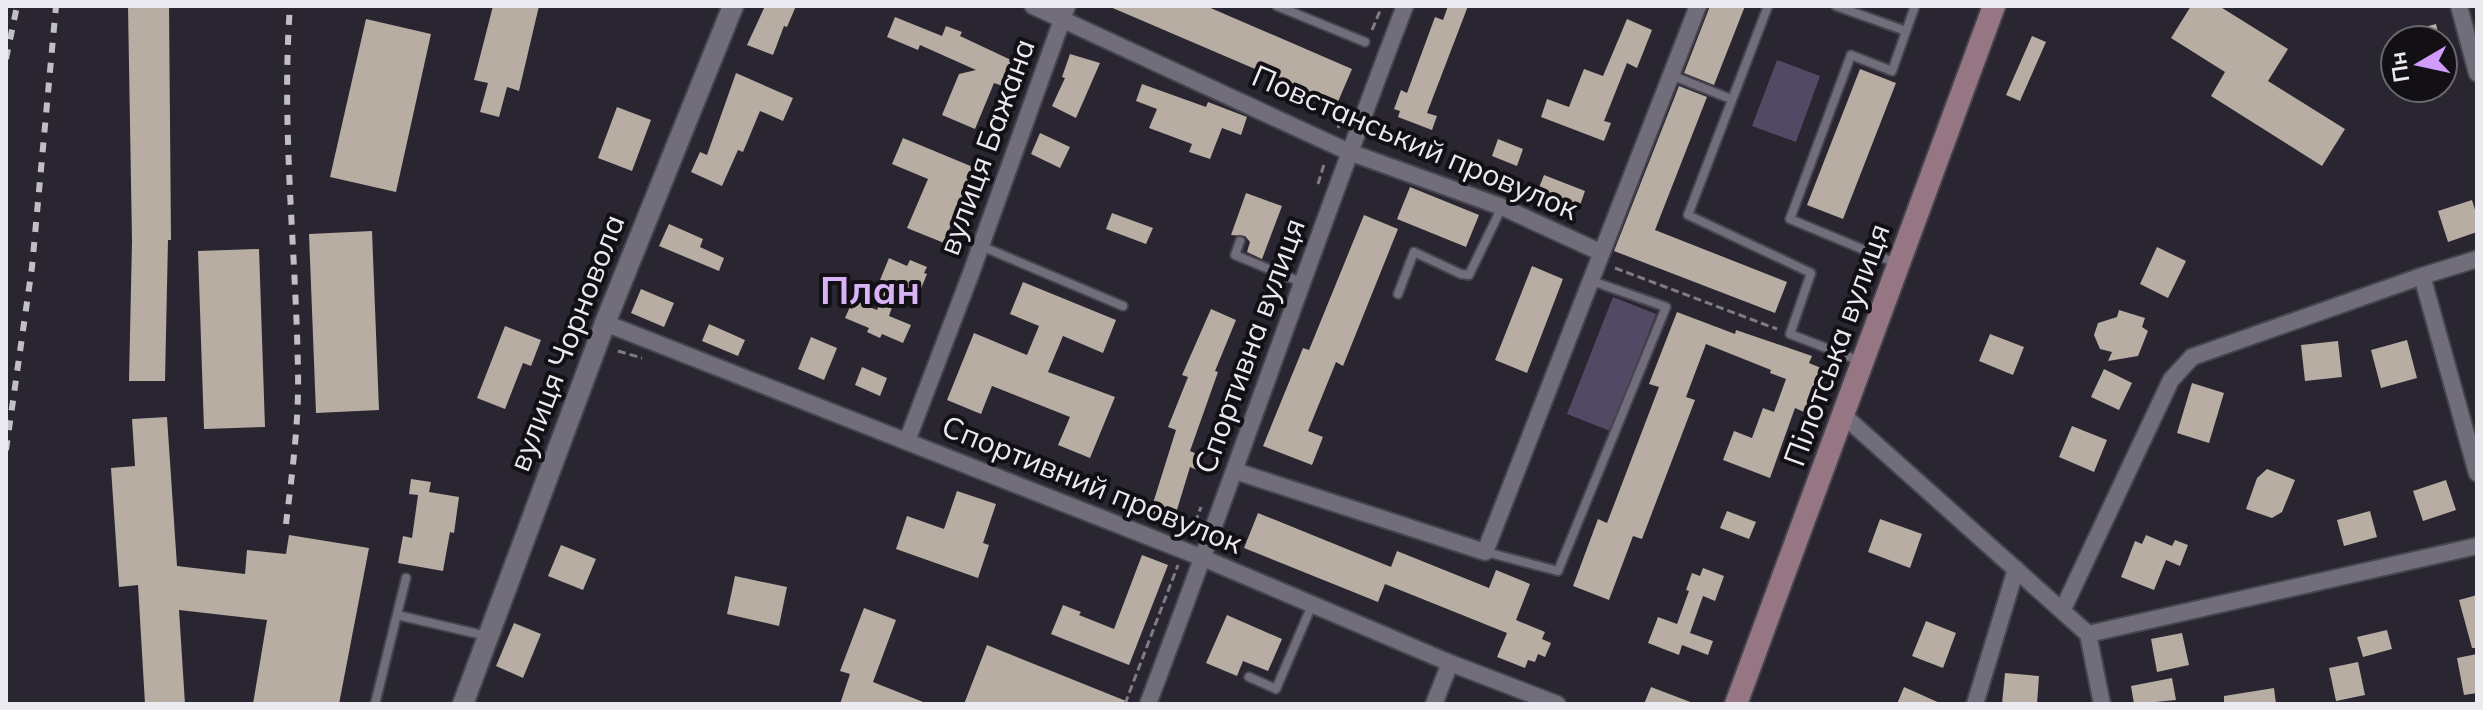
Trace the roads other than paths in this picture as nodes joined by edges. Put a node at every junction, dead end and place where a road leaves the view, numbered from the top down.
1 (733, 6) edge
2 (1033, 6) edge
3 (1277, 6) edge
4 (1405, 6) edge
5 (1698, 6) edge
6 (1768, 6) edge
7 (1836, 6) edge
8 (1915, 6) edge
9 (1994, 6) edge
10 (2459, 6) edge
11 (1065, 12) edge
12 (2470, 21) edge
13 (1906, 31) junction
14 (1365, 42) road end
15 (2477, 73) edge
16 (1670, 75) junction
17 (1731, 99) junction
18 (1349, 152) junction
19 (1502, 207) junction
20 (1240, 241) dead end
21 (981, 246) junction
22 (1598, 256) junction
23 (2477, 259) edge
24 (1898, 264) junction
25 (2422, 276) junction
26 (1589, 280) junction
27 (1304, 283) junction
28 (1398, 294) dead end
29 (1123, 306) dead end
30 (605, 323) junction
31 (1862, 362) junction
32 (1843, 415) junction
33 (907, 441) junction
34 (1235, 471) junction
35 (2477, 473) edge
36 (2477, 546) edge
37 (1485, 552) junction
38 (1203, 558) junction
39 (2016, 569) junction
40 (406, 578) dead end
41 (1313, 605) junction
42 (2063, 609) junction
43 (397, 615) junction
44 (2088, 634) junction
45 (488, 637) junction
46 (1450, 663) junction
47 (1249, 677) dead end
48 (375, 704) edge
49 (463, 704) edge
50 (1148, 704) edge
51 (1434, 704) edge
52 (1557, 704) edge
53 (1736, 704) edge
54 (1975, 704) edge
55 (2102, 704) edge

1 - 30 street, вулиця Чорновола
2 - 11 street, Повстанський провулок
3 - 14 lane
4 - 18 street, Спортивна вулиця
5 - 16 street
6 - 17 lane
7 - 13 lane
8 - 13 lane
9 - 24 main road, Пілотська вулиця
10 - 12 street
11 - 18 street, Повстанський провулок
11 - 21 street, вулиця Бажана
12 - 15 street
13 - 24 lane
16 - 17 lane
16 - 22 street
17 - 31 lane
18 - 19 street, Повстанський провулок
18 - 27 street, Спортивна вулиця
19 - 22 street, Повстанський провулок
19 - 28 lane
20 - 27 lane
21 - 29 lane
21 - 33 street, вулиця Бажана
22 - 26 street
23 - 25 street
24 - 31 main road, Пілотська вулиця
25 - 35 street
25 - 42 street
26 - 37 street
26 - 37 lane
27 - 34 street, Спортивна вулиця
30 - 33 street, Спортивний провулок
30 - 45 street, вулиця Чорновола
31 - 32 main road, Пілотська вулиця
32 - 39 street
32 - 53 main road, Пілотська вулиця
33 - 38 street, Спортивний провулок
34 - 37 street
34 - 38 street, Спортивна вулиця
36 - 44 street
38 - 41 street, Спортивний провулок
38 - 50 street, Спортивна вулиця
39 - 42 street
39 - 54 street
40 - 43 lane
41 - 46 street, Спортивний провулок
41 - 47 lane
42 - 44 street
43 - 45 lane
43 - 48 lane
44 - 55 street
45 - 49 street, вулиця Чорновола
46 - 51 street
46 - 52 street, Спортивний провулок

